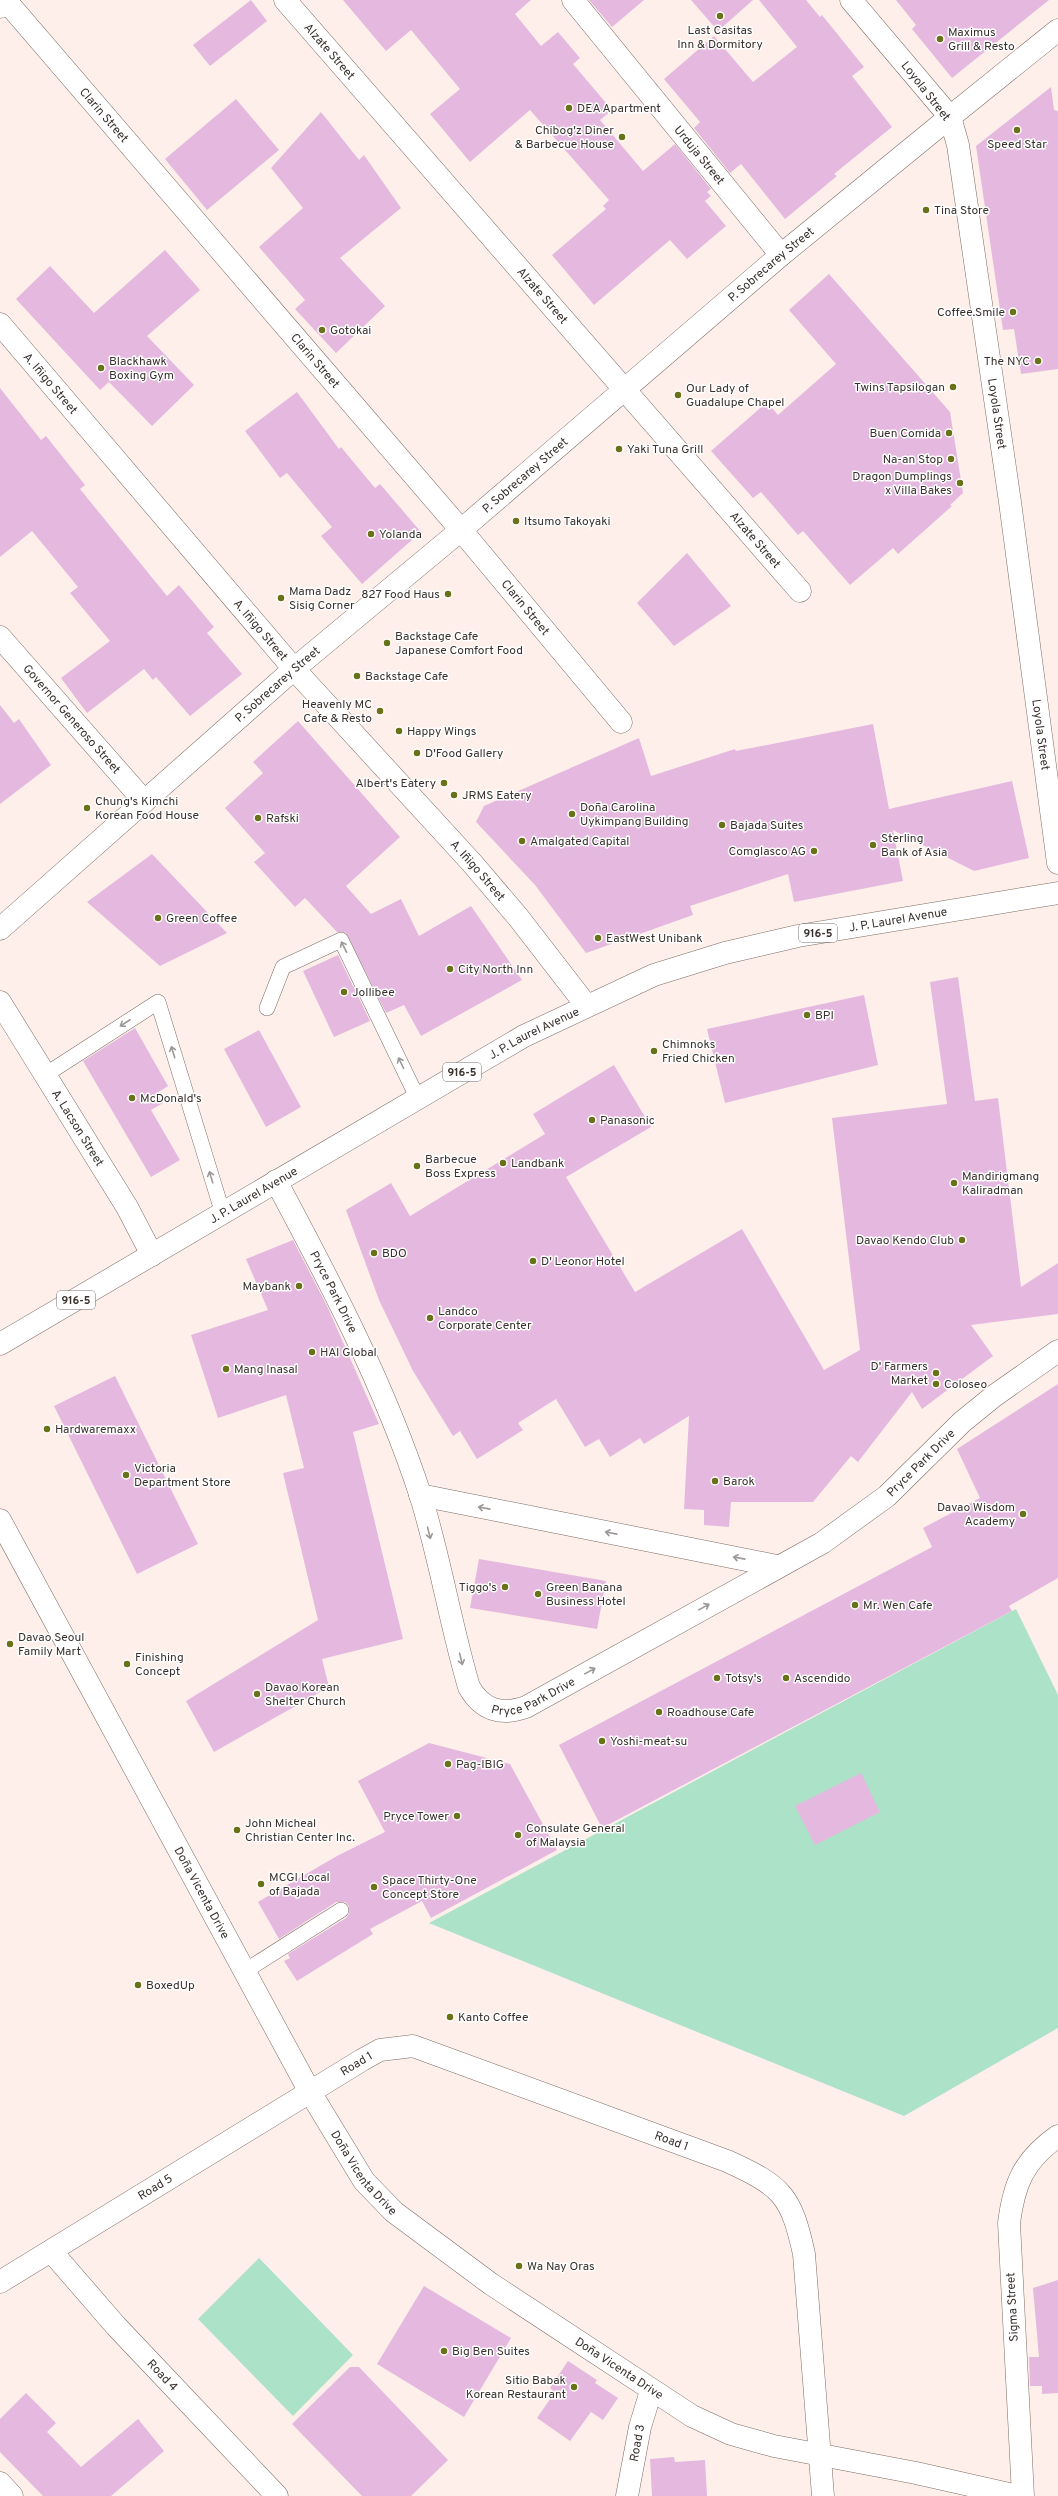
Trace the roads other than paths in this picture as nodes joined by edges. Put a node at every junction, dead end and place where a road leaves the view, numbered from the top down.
1 (285, 0) edge
2 (573, 0) edge
3 (851, 0) edge
4 (5, 3) edge
5 (1058, 30) edge
6 (950, 117) junction
7 (781, 254) junction
8 (0, 324) edge
9 (624, 389) junction
10 (461, 530) junction
11 (800, 591) dead end
12 (0, 637) edge
13 (294, 669) junction
14 (621, 722) dead end
15 (144, 801) junction
16 (1058, 863) edge
17 (1058, 893) edge
18 (0, 929) edge
19 (0, 1002) edge
20 (586, 1005) junction
21 (267, 1008) dead end
22 (45, 1074) junction
23 (418, 1098) junction
24 (276, 1181) junction
25 (223, 1214) junction
26 (152, 1255) junction
27 (0, 1344) edge
28 (1058, 1351) edge
29 (420, 1495) junction
30 (0, 1520) edge
31 (777, 1566) junction
32 (341, 1910) dead end
33 (245, 1970) junction
34 (310, 2092) junction
35 (1058, 2136) edge
36 (51, 2251) junction
37 (0, 2282) edge
38 (651, 2391) junction
39 (820, 2455) junction
40 (0, 2483) edge
41 (12, 2496) edge
42 (277, 2496) edge
43 (627, 2496) edge
44 (823, 2496) edge
45 (1018, 2496) edge
46 (1022, 2496) edge

1 - 9 street, Alzate Street
2 - 7 street, Urduja Street
3 - 6 street, Loyola Street
4 - 10 street, Clarin Street
5 - 6 street, P. Sobrecarey Street
6 - 7 street, P. Sobrecarey Street
6 - 16 street, Loyola Street
7 - 9 street, P. Sobrecarey Street
8 - 13 street, A. Iñigo Street
9 - 10 street, P. Sobrecarey Street
9 - 11 street, Alzate Street
10 - 13 street, P. Sobrecarey Street
10 - 14 street, Clarin Street
12 - 15 street, Governor Generoso Street
13 - 15 street, P. Sobrecarey Street
13 - 20 street, A. Iñigo Street
15 - 18 street, P. Sobrecarey Street
17 - 20 street, J. P. Laurel Avenue / 916-5
19 - 22 street, A. Lacson Street
20 - 23 street, J. P. Laurel Avenue / 916-5
23 -> 21 lane
25 -> 22 lane
22 - 26 street, A. Lacson Street
23 - 24 street, J. P. Laurel Avenue / 916-5
24 - 25 street, J. P. Laurel Avenue / 916-5
24 - 29 street, Pryce Park Drive
25 - 26 street, J. P. Laurel Avenue / 916-5
26 - 27 street, J. P. Laurel Avenue / 916-5
28 - 31 street, Pryce Park Drive
31 -> 29 street
29 -> 31 street, Pryce Park Drive
30 - 33 street, Doña Vicenta Drive
32 - 33 lane
33 - 34 street, Doña Vicenta Drive
34 - 36 street, Road 5
34 - 38 street, Doña Vicenta Drive
34 - 39 street, Road 1
35 - 46 street, Sigma Street
36 - 37 street, Road 5
36 - 42 street, Road 4
38 - 39 street, Doña Vicenta Drive
38 - 43 street, Road 3
39 - 44 street, Road 1
39 - 45 street, Doña Vicenta Drive
40 - 41 street

